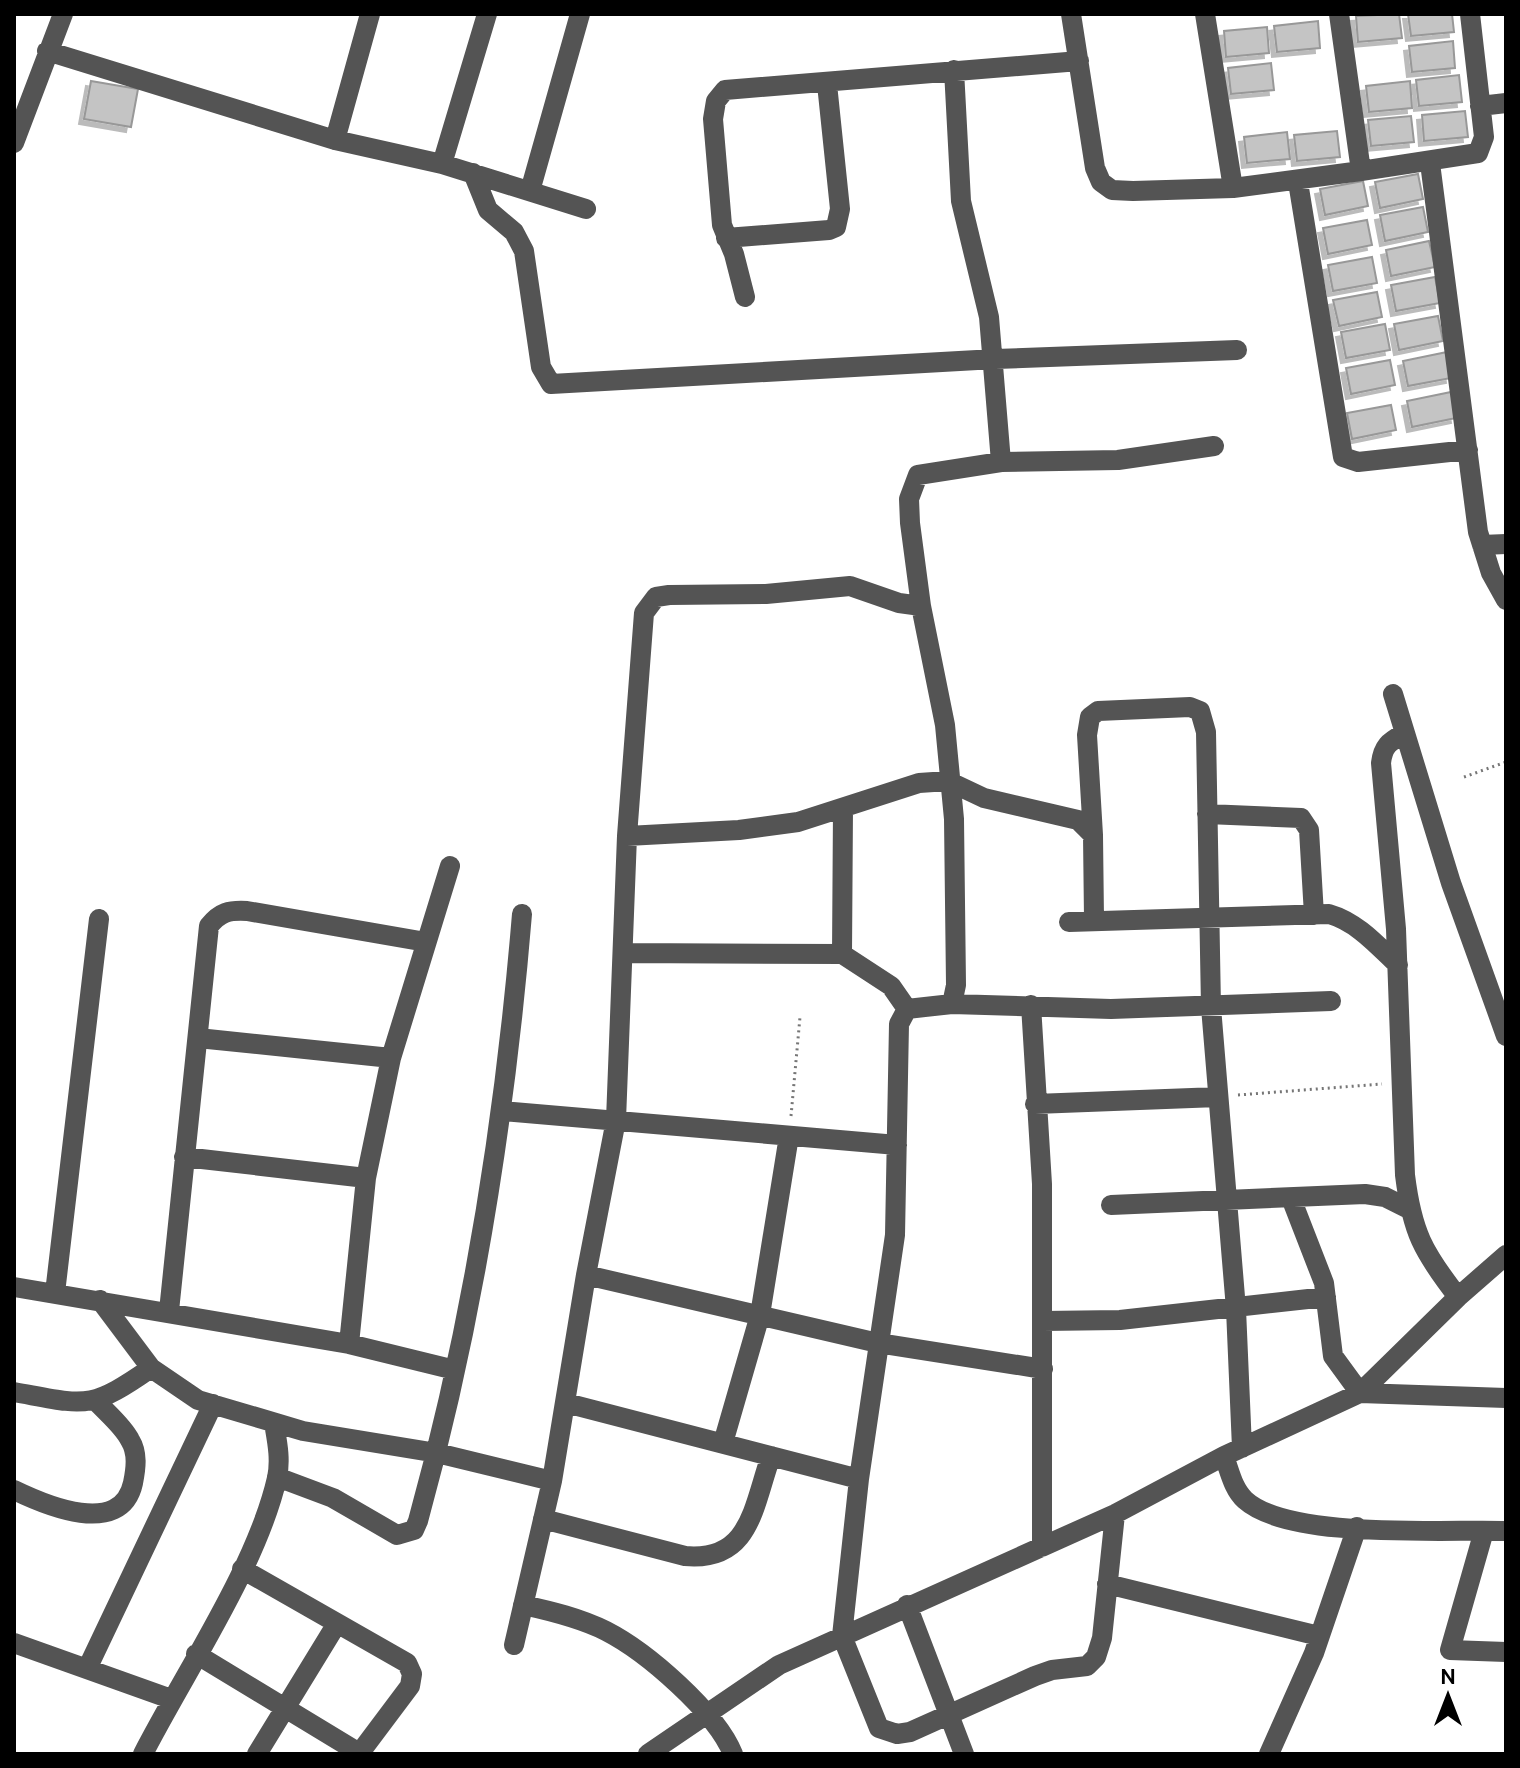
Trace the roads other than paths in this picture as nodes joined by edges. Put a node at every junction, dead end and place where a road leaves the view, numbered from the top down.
1 (63, 14) edge
2 (370, 14) edge
3 (487, 14) edge
4 (580, 14) edge
5 (1071, 14) edge
6 (1205, 14) edge
7 (1339, 14) edge
8 (1470, 14) edge
9 (47, 51) junction
10 (1079, 61) junction
11 (954, 70) junction
12 (827, 84) junction
13 (1506, 103) edge
14 (1480, 106) junction
15 (335, 140) junction
16 (14, 143) edge
17 (1430, 163) junction
18 (442, 164) junction
19 (1361, 171) junction
20 (473, 173) junction
21 (1298, 182) junction
22 (1233, 188) junction
23 (530, 191) junction
24 (586, 209) dead end
25 (726, 238) junction
26 (745, 297) dead end
27 (1237, 350) dead end
28 (995, 359) junction
29 (1214, 446) dead end
30 (1468, 450) junction
31 (1001, 462) junction
32 (1506, 544) edge
33 (1482, 545) junction
34 (1506, 600) edge
35 (921, 606) junction
36 (1393, 694) dead end
37 (1403, 734) junction
38 (948, 781) junction
39 (843, 808) junction
40 (1207, 814) junction
41 (1093, 835) junction
42 (627, 836) junction
43 (450, 866) dead end
44 (522, 914) dead end
45 (1314, 915) junction
46 (99, 919) dead end
47 (1094, 919) junction
48 (1211, 920) junction
49 (1069, 922) dead end
50 (426, 942) junction
51 (623, 953) junction
52 (842, 954) junction
53 (1398, 965) junction
54 (1331, 1001) dead end
55 (952, 1004) junction
56 (1031, 1005) junction
57 (1211, 1007) junction
58 (907, 1009) junction
59 (1506, 1036) edge
60 (198, 1038) junction
61 (391, 1058) junction
62 (1218, 1097) junction
63 (1035, 1104) junction
64 (503, 1111) junction
65 (616, 1120) junction
66 (789, 1136) junction
67 (897, 1145) junction
68 (184, 1157) junction
69 (366, 1178) junction
70 (1291, 1198) junction
71 (1227, 1202) junction
72 (1111, 1205) dead end
73 (1409, 1209) junction
74 (1506, 1255) edge
75 (586, 1275) junction
76 (14, 1287) edge
77 (55, 1293) junction
78 (1326, 1297) junction
79 (1458, 1297) junction
80 (100, 1300) junction
81 (1236, 1309) junction
82 (169, 1311) junction
83 (760, 1315) junction
84 (1043, 1321) junction
85 (878, 1343) junction
86 (349, 1344) junction
87 (151, 1368) junction
88 (1043, 1369) junction
89 (455, 1370) junction
90 (14, 1392) edge
91 (1360, 1393) junction
92 (1506, 1398) edge
93 (97, 1402) junction
94 (566, 1403) junction
95 (213, 1404) junction
96 (274, 1423) junction
97 (723, 1443) junction
98 (1233, 1452) junction
99 (437, 1453) junction
100 (771, 1456) junction
101 (277, 1477) junction
102 (859, 1479) junction
103 (552, 1481) junction
104 (14, 1490) edge
105 (1115, 1514) junction
106 (543, 1519) junction
107 (1357, 1527) junction
108 (1484, 1531) junction
109 (1506, 1531) edge
110 (1042, 1547) junction
111 (242, 1569) junction
112 (1107, 1584) junction
113 (523, 1605) junction
114 (907, 1605) junction
115 (336, 1625) junction
116 (842, 1636) junction
117 (1319, 1636) junction
118 (14, 1643) edge
119 (514, 1645) dead end
120 (1506, 1652) edge
121 (196, 1654) junction
122 (87, 1669) junction
123 (171, 1699) junction
124 (286, 1707) junction
125 (708, 1713) junction
126 (950, 1714) junction
127 (1272, 1752) edge
128 (143, 1754) edge
129 (257, 1754) edge
130 (360, 1754) edge
131 (648, 1754) edge
132 (733, 1754) edge
133 (964, 1754) edge

1 - 9 street
2 - 15 street
3 - 18 street
4 - 23 street
5 - 10 street
6 - 22 street
7 - 19 street
8 - 14 street
9 - 15 street
9 - 16 street
10 - 11 street
10 - 22 street
11 - 12 street
11 - 28 street
12 - 25 street
12 - 25 street
13 - 14 street
14 - 17 street
15 - 18 street
17 - 19 street
17 - 30 street
18 - 20 street
19 - 21 street
20 - 23 street
20 - 28 street
21 - 22 street
21 - 30 street
23 - 24 street
25 - 26 street
27 - 28 street
28 - 31 street
29 - 31 street
30 - 33 street
31 - 35 street
32 - 33 street
33 - 34 street
35 - 38 street
35 - 42 street
36 - 37 street
37 - 53 street
37 - 59 street
38 - 39 street
38 - 41 street
38 - 55 street
39 - 42 street
39 - 52 street
40 - 41 street
40 - 45 street
40 - 48 street
41 - 47 street
42 - 51 street
43 - 50 street
44 - 64 street
45 - 48 street
45 - 53 street
46 - 77 street
47 - 48 street
47 - 49 street
48 - 57 street
50 - 60 street
50 - 61 street
51 - 52 street
51 - 65 street
52 - 58 street
53 - 73 street
54 - 57 street
55 - 56 street
55 - 58 street
56 - 57 street
56 - 63 street
57 - 62 street
58 - 67 street
60 - 61 street
60 - 68 street
61 - 69 street
62 - 63 street
62 - 71 street
63 - 84 street
64 - 65 street
64 - 89 street
65 - 66 street
65 - 75 street
66 - 67 street
66 - 83 street
67 - 85 street
68 - 69 street
68 - 82 street
69 - 86 street
70 - 71 street
70 - 73 street
70 - 78 street
71 - 72 street
71 - 81 street
73 - 79 street
74 - 79 street
75 - 83 street
75 - 94 street
76 - 77 street
77 - 80 street
78 - 81 street
78 - 91 street
79 - 91 street
80 - 82 street
80 - 87 street
81 - 84 street
81 - 98 street
82 - 86 street
83 - 85 street
83 - 97 street
84 - 88 street
85 - 88 street
85 - 102 street
86 - 89 street
87 - 93 street
87 - 95 street
88 - 110 street
89 - 99 street
90 - 93 street
91 - 92 street
91 - 98 street
93 - 104 street
94 - 97 street
94 - 103 street
95 - 96 street
95 - 122 street
96 - 99 street
96 - 101 street
97 - 100 street
98 - 105 street
98 - 107 street
99 - 101 street
99 - 103 street
100 - 102 street
100 - 106 street
101 - 111 street
102 - 116 street
103 - 106 street
105 - 110 street
105 - 112 street
106 - 113 street
107 - 108 street
107 - 117 street
108 - 109 street
108 - 120 street
110 - 114 street
111 - 115 street
111 - 121 street
112 - 117 street
112 - 126 street
113 - 119 street
113 - 125 street
114 - 116 street
114 - 126 street
115 - 124 street
115 - 130 street
116 - 125 street
116 - 126 street
117 - 127 street
118 - 122 street
121 - 123 street
121 - 124 street
122 - 123 street
123 - 128 street
124 - 129 street
124 - 130 street
125 - 131 street
125 - 132 street
126 - 133 street

